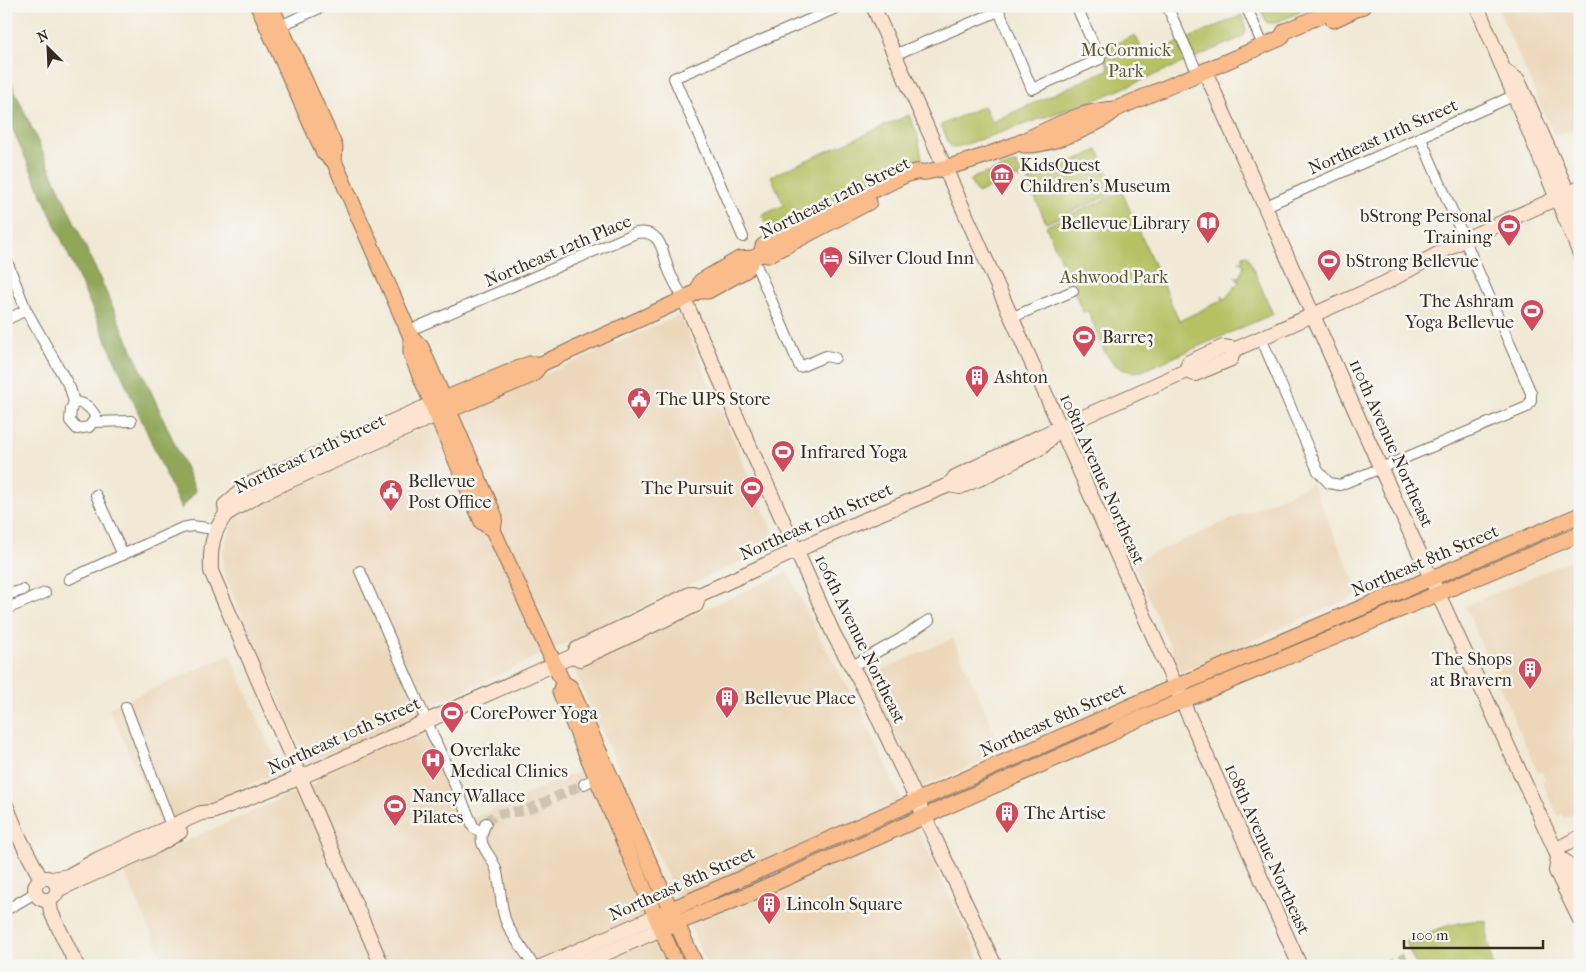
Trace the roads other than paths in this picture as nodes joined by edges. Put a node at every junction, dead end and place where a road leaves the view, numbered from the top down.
1 (258, 6) edge
2 (271, 6) edge
3 (324, 6) edge
4 (841, 6) edge
5 (873, 6) edge
6 (1167, 6) edge
7 (1246, 6) edge
8 (1343, 6) edge
9 (1363, 6) edge
10 (1477, 6) edge
11 (1079, 12) dead end
12 (280, 26) junction
13 (1281, 38) junction
14 (1263, 45) junction
15 (894, 54) junction
16 (1505, 71) junction
17 (1202, 72) junction
18 (1513, 96) junction
19 (1421, 139) junction
20 (334, 161) junction
21 (944, 169) junction
22 (1568, 193) edge
23 (1266, 206) junction
24 (1580, 220) edge
25 (743, 237) dead end
26 (1465, 240) junction
27 (1580, 254) edge
28 (757, 256) junction
29 (6, 258) edge
30 (1073, 291) dead end
31 (684, 300) junction
32 (26, 310) junction
33 (1314, 316) junction
34 (1012, 319) junction
35 (6, 320) edge
36 (409, 334) junction
37 (1261, 338) junction
38 (835, 358) dead end
39 (74, 402) junction
40 (440, 407) junction
41 (131, 421) dead end
42 (94, 422) junction
43 (1059, 429) junction
44 (332, 448) junction
45 (1381, 469) junction
46 (289, 482) junction
47 (96, 494) dead end
48 (226, 514) junction
49 (1580, 515) edge
50 (215, 529) junction
51 (1580, 534) edge
52 (796, 551) junction
53 (122, 555) junction
54 (360, 570) dead end
55 (1431, 578) junction
56 (69, 579) dead end
57 (23, 590) dead end
58 (45, 593) dead end
59 (1438, 594) junction
60 (6, 595) edge
61 (699, 595) junction
62 (6, 609) edge
63 (929, 620) dead end
64 (573, 656) junction
65 (554, 664) junction
66 (852, 666) junction
67 (563, 684) junction
68 (1175, 688) junction
69 (1181, 702) junction
70 (126, 707) dead end
71 (426, 721) junction
72 (299, 778) junction
73 (917, 800) junction
74 (6, 805) edge
75 (924, 815) junction
76 (173, 830) junction
77 (1580, 837) edge
78 (1556, 852) junction
79 (50, 887) junction
80 (1580, 890) edge
81 (35, 892) joint
82 (6, 910) edge
83 (674, 916) junction
84 (1580, 920) edge
85 (658, 923) junction
86 (77, 966) edge
87 (382, 966) edge
88 (533, 966) edge
89 (543, 966) edge
90 (577, 966) edge
91 (677, 966) edge
92 (696, 966) edge
93 (995, 966) edge
94 (1300, 966) edge

1 - 20 main road
2 - 12 main road
3 - 12 street
4 - 25 street
5 - 15 main road, 108th Avenue Northeast
6 - 17 street
7 - 14 street
8 - 13 main road, Northeast 12th Street
9 - 13 main road, Northeast 12th Street
10 - 16 main road
11 - 15 street
12 - 20 main road
13 - 14 main road, Northeast 12th Street
14 - 17 main road, Northeast 12th Street
15 - 21 main road, 108th Avenue Northeast
16 - 18 main road
16 - 22 main road
17 - 21 main road, Northeast 12th Street
17 - 23 main road, 110th Avenue Northeast
18 - 19 street, Northeast 11th Street
18 - 22 main road
19 - 23 street, Northeast 11th Street
19 - 26 street
20 - 36 main road
21 - 28 main road, Northeast 12th Street
21 - 34 main road, 108th Avenue Northeast
22 - 24 main road
22 - 26 main road, Northeast 10th Street
22 - 27 main road
23 - 33 main road, 110th Avenue Northeast
26 - 33 main road, Northeast 10th Street
26 - 45 street
28 - 31 main road, Northeast 12th Street
28 - 38 street
29 - 32 street
30 - 34 street
31 - 36 street, Northeast 12th Place
31 - 40 main road, Northeast 12th Street
31 - 52 main road, 106th Avenue Northeast
32 - 35 street
32 - 39 street
33 - 37 main road, Northeast 10th Street
33 - 45 main road, 110th Avenue Northeast
34 - 43 main road, 108th Avenue Northeast
36 - 40 main road
37 - 43 main road, Northeast 10th Street
37 - 45 street
39 - 42 street
39 - 42 street
40 - 44 main road, Northeast 12th Street
40 - 46 main road, Northeast 12th Street
40 - 65 main road
41 - 42 street
43 - 52 main road, Northeast 10th Street
43 - 68 main road, 108th Avenue Northeast
44 - 46 main road
44 - 48 main road, Northeast 12th Street
45 - 55 main road, 110th Avenue Northeast
46 - 48 main road, Northeast 12th Street
47 - 53 street
48 - 50 main road
49 - 55 main road, Northeast 8th Street
50 - 53 street
50 - 72 main road
51 - 59 main road, Northeast 8th Street
52 - 61 main road, Northeast 10th Street
52 - 66 main road, 106th Avenue Northeast
53 - 56 street
54 - 71 street
55 - 59 main road, 110th Avenue Northeast
55 - 68 main road, Northeast 8th Street
57 - 60 street
58 - 62 street
59 - 69 main road, Northeast 8th Street
59 - 78 main road, 110th Avenue Northeast
61 - 64 main road, Northeast 10th Street
61 - 64 main road, Northeast 10th Street
63 - 66 street
64 - 65 main road, Northeast 10th Street
65 - 67 main road
65 - 71 main road, Northeast 10th Street
66 - 73 main road, 106th Avenue Northeast
67 - 83 main road
67 - 85 main road
68 - 69 main road, 108th Avenue Northeast
68 - 73 main road, Northeast 8th Street
69 - 75 main road, Northeast 8th Street
69 - 94 main road, 108th Avenue Northeast
70 - 76 street
71 - 72 main road, Northeast 10th Street
71 - 88 street
72 - 76 main road, Northeast 10th Street
72 - 87 main road
73 - 75 main road, 106th Avenue Northeast
73 - 83 main road, Northeast 8th Street
74 - 79 main road
75 - 83 main road, Northeast 8th Street
75 - 93 main road, 106th Avenue Northeast
76 - 79 main road, Northeast 10th Street
77 - 78 main road
78 - 80 main road, 110th Avenue Northeast
78 - 84 main road, 110th Avenue Northeast
79 - 81 main road
79 - 86 main road
81 - 82 street
83 - 85 main road, Northeast 8th Street
83 - 92 main road
85 - 89 main road, Northeast 8th Street
85 - 90 main road, Northeast 8th Street
85 - 91 main road

